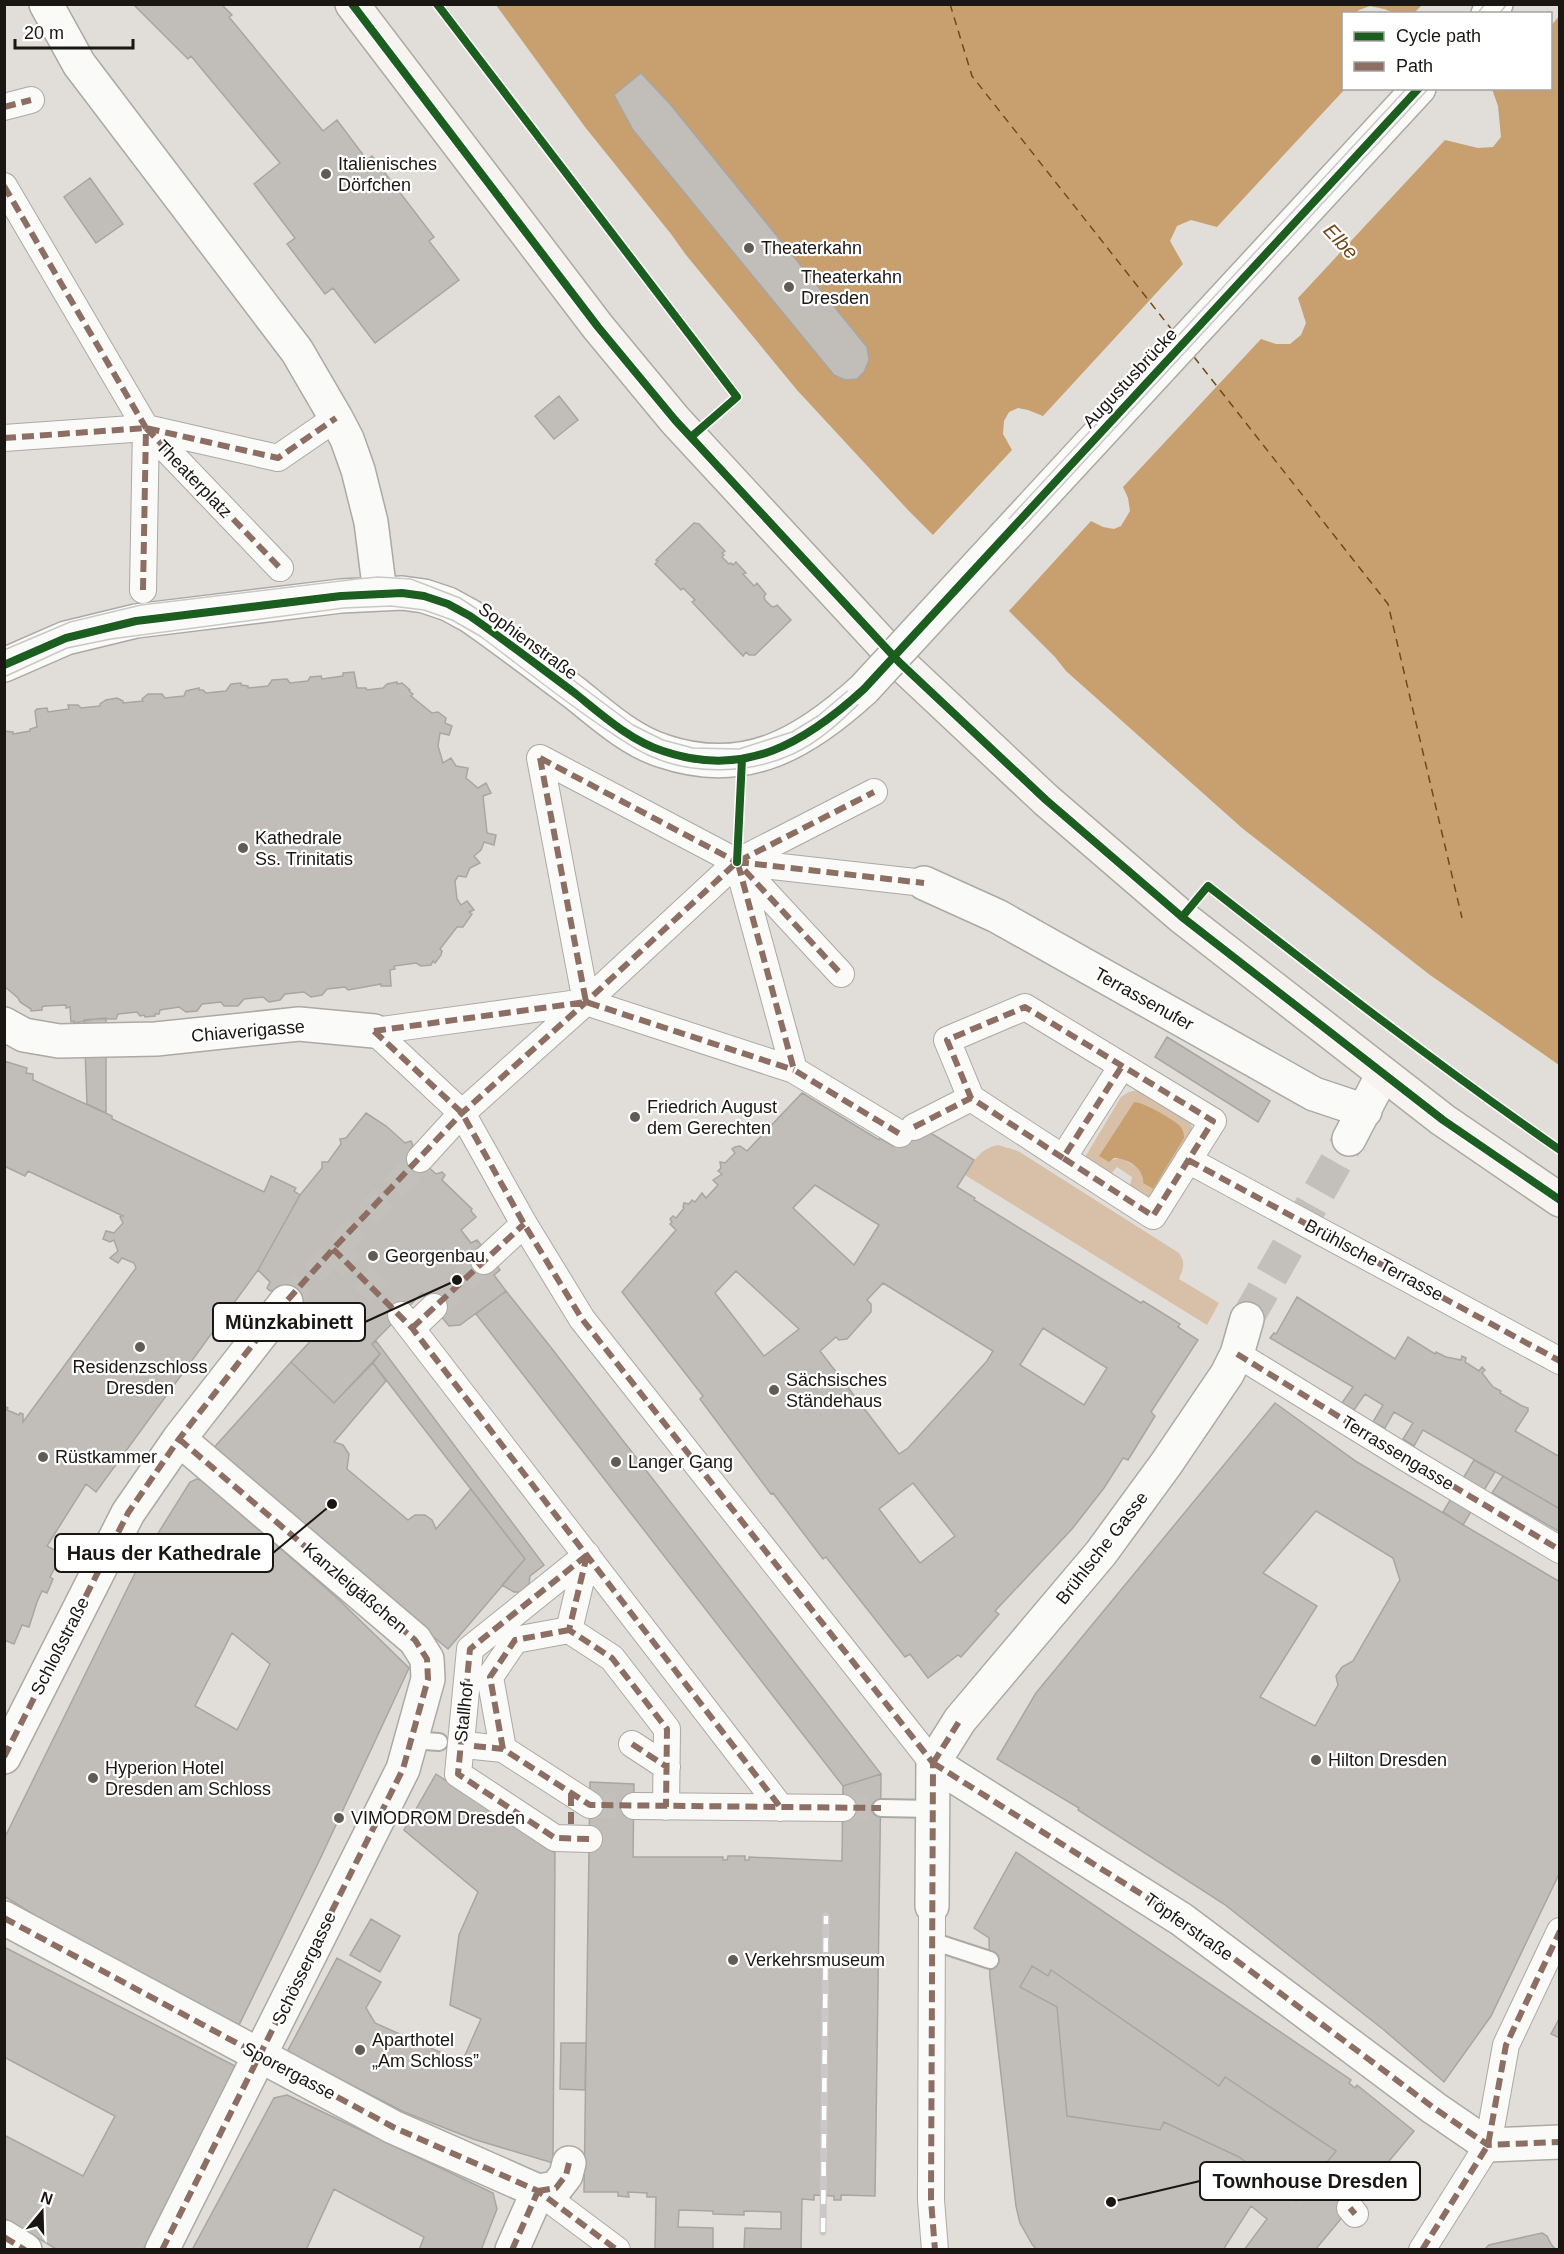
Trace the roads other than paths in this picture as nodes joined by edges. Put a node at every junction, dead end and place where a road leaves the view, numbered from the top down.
1 (46, 4) edge
2 (352, 4) edge
3 (1417, 90) edge
4 (31, 100) dead end
5 (4, 107) edge
6 (4, 186) edge
7 (336, 418) junction
8 (146, 428) junction
9 (4, 438) edge
10 (280, 568) dead end
11 (143, 590) dead end
12 (380, 593) junction
13 (4, 665) edge
14 (864, 689) joint
15 (874, 792) dead end
16 (737, 862) junction
17 (924, 883) joint
18 (841, 974) dead end
19 (586, 1002) junction
20 (4, 1024) edge
21 (374, 1031) junction
22 (1122, 1066) junction
23 (794, 1070) junction
24 (1383, 1074) junction
25 (971, 1098) junction
26 (1365, 1111) junction
27 (462, 1113) junction
28 (1349, 1139) tunnel mouth
29 (420, 1158) tunnel mouth
30 (1063, 1158) junction
31 (1188, 1160) junction
32 (1560, 1200) edge
33 (524, 1224) junction
34 (484, 1261) tunnel mouth
35 (286, 1302) tunnel mouth
36 (434, 1307) tunnel mouth
37 (1247, 1319) tunnel mouth
38 (1237, 1354) junction
39 (1560, 1361) edge
40 (179, 1439) junction
41 (1560, 1550) edge
42 (587, 1555) junction
43 (569, 1630) junction
44 (428, 1679) joint
45 (632, 1744) dead end
46 (474, 1746) dead end
47 (503, 1749) junction
48 (4, 1757) edge
49 (933, 1763) junction
50 (667, 1767) junction
51 (634, 1806) tunnel mouth
52 (666, 1807) junction
53 (782, 1808) junction
54 (843, 1808) tunnel mouth
55 (881, 1808) tunnel mouth
56 (932, 1809) junction
57 (932, 1906) joint
58 (4, 1918) edge
59 (1560, 1931) edge
60 (932, 1941) junction
61 (990, 1960) dead end
62 (261, 2055) junction
63 (1560, 2142) edge
64 (1488, 2145) junction
65 (569, 2163) dead end
66 (538, 2191) junction
67 (4, 2237) edge
68 (25, 2250) edge
69 (162, 2250) edge
70 (512, 2250) edge
71 (617, 2250) edge
72 (935, 2250) edge
73 (1422, 2250) edge

1 - 7 street
2 - 24 main road
3 - 14 street, Augustusbrücke, bridge
4 - 5 street
6 - 8 street
7 - 8 street
7 - 12 street
8 - 9 street
8 - 10 street, Theaterplatz
8 - 11 street, Theaterplatz
12 - 13 street, Sophienstraße
12 - 14 street, Sophienstraße
15 - 16 street
16 - 17 street
16 - 18 street
16 - 19 street
16 - 19 street
16 - 23 street
17 - 26 street, Terrassenufer
19 - 21 street
19 - 23 street
19 - 27 street
20 - 21 street, Chiaverigasse
21 - 27 street
22 - 25 street
22 - 30 street
22 - 31 street
23 - 25 street
24 - 26 street
24 - 32 main road
25 - 30 street
26 - 28 street
27 - 29 street
27 - 33 street
30 - 31 street
31 - 39 street, Brühlsche Terrasse
33 - 34 street
33 - 49 street
35 - 40 street, Schloßstraße
36 - 42 street
37 - 38 street, Brühlsche Gasse
38 - 41 street, Terrassengasse
38 - 49 street, Brühlsche Gasse
40 - 44 street, Kanzleigäßchen
40 - 48 street, Schloßstraße
42 - 43 street
42 - 47 street, Stallhof
42 - 53 street
43 - 47 street, Stallhof
43 - 50 street
44 - 62 street, Schössergasse
45 - 50 street
46 - 47 street, Stallhof
49 - 56 street
49 - 64 street, Töpferstraße
50 - 52 street
51 - 52 street
52 - 53 street
53 - 54 street
55 - 56 lane
56 - 57 street
57 - 60 street
58 - 62 street, Sporergasse
59 - 64 street
60 - 61 lane
60 - 72 street
62 - 66 street, Sporergasse
62 - 69 street, Schössergasse
63 - 64 street
64 - 73 street
65 - 66 street
66 - 70 street
66 - 71 street
67 - 68 street

